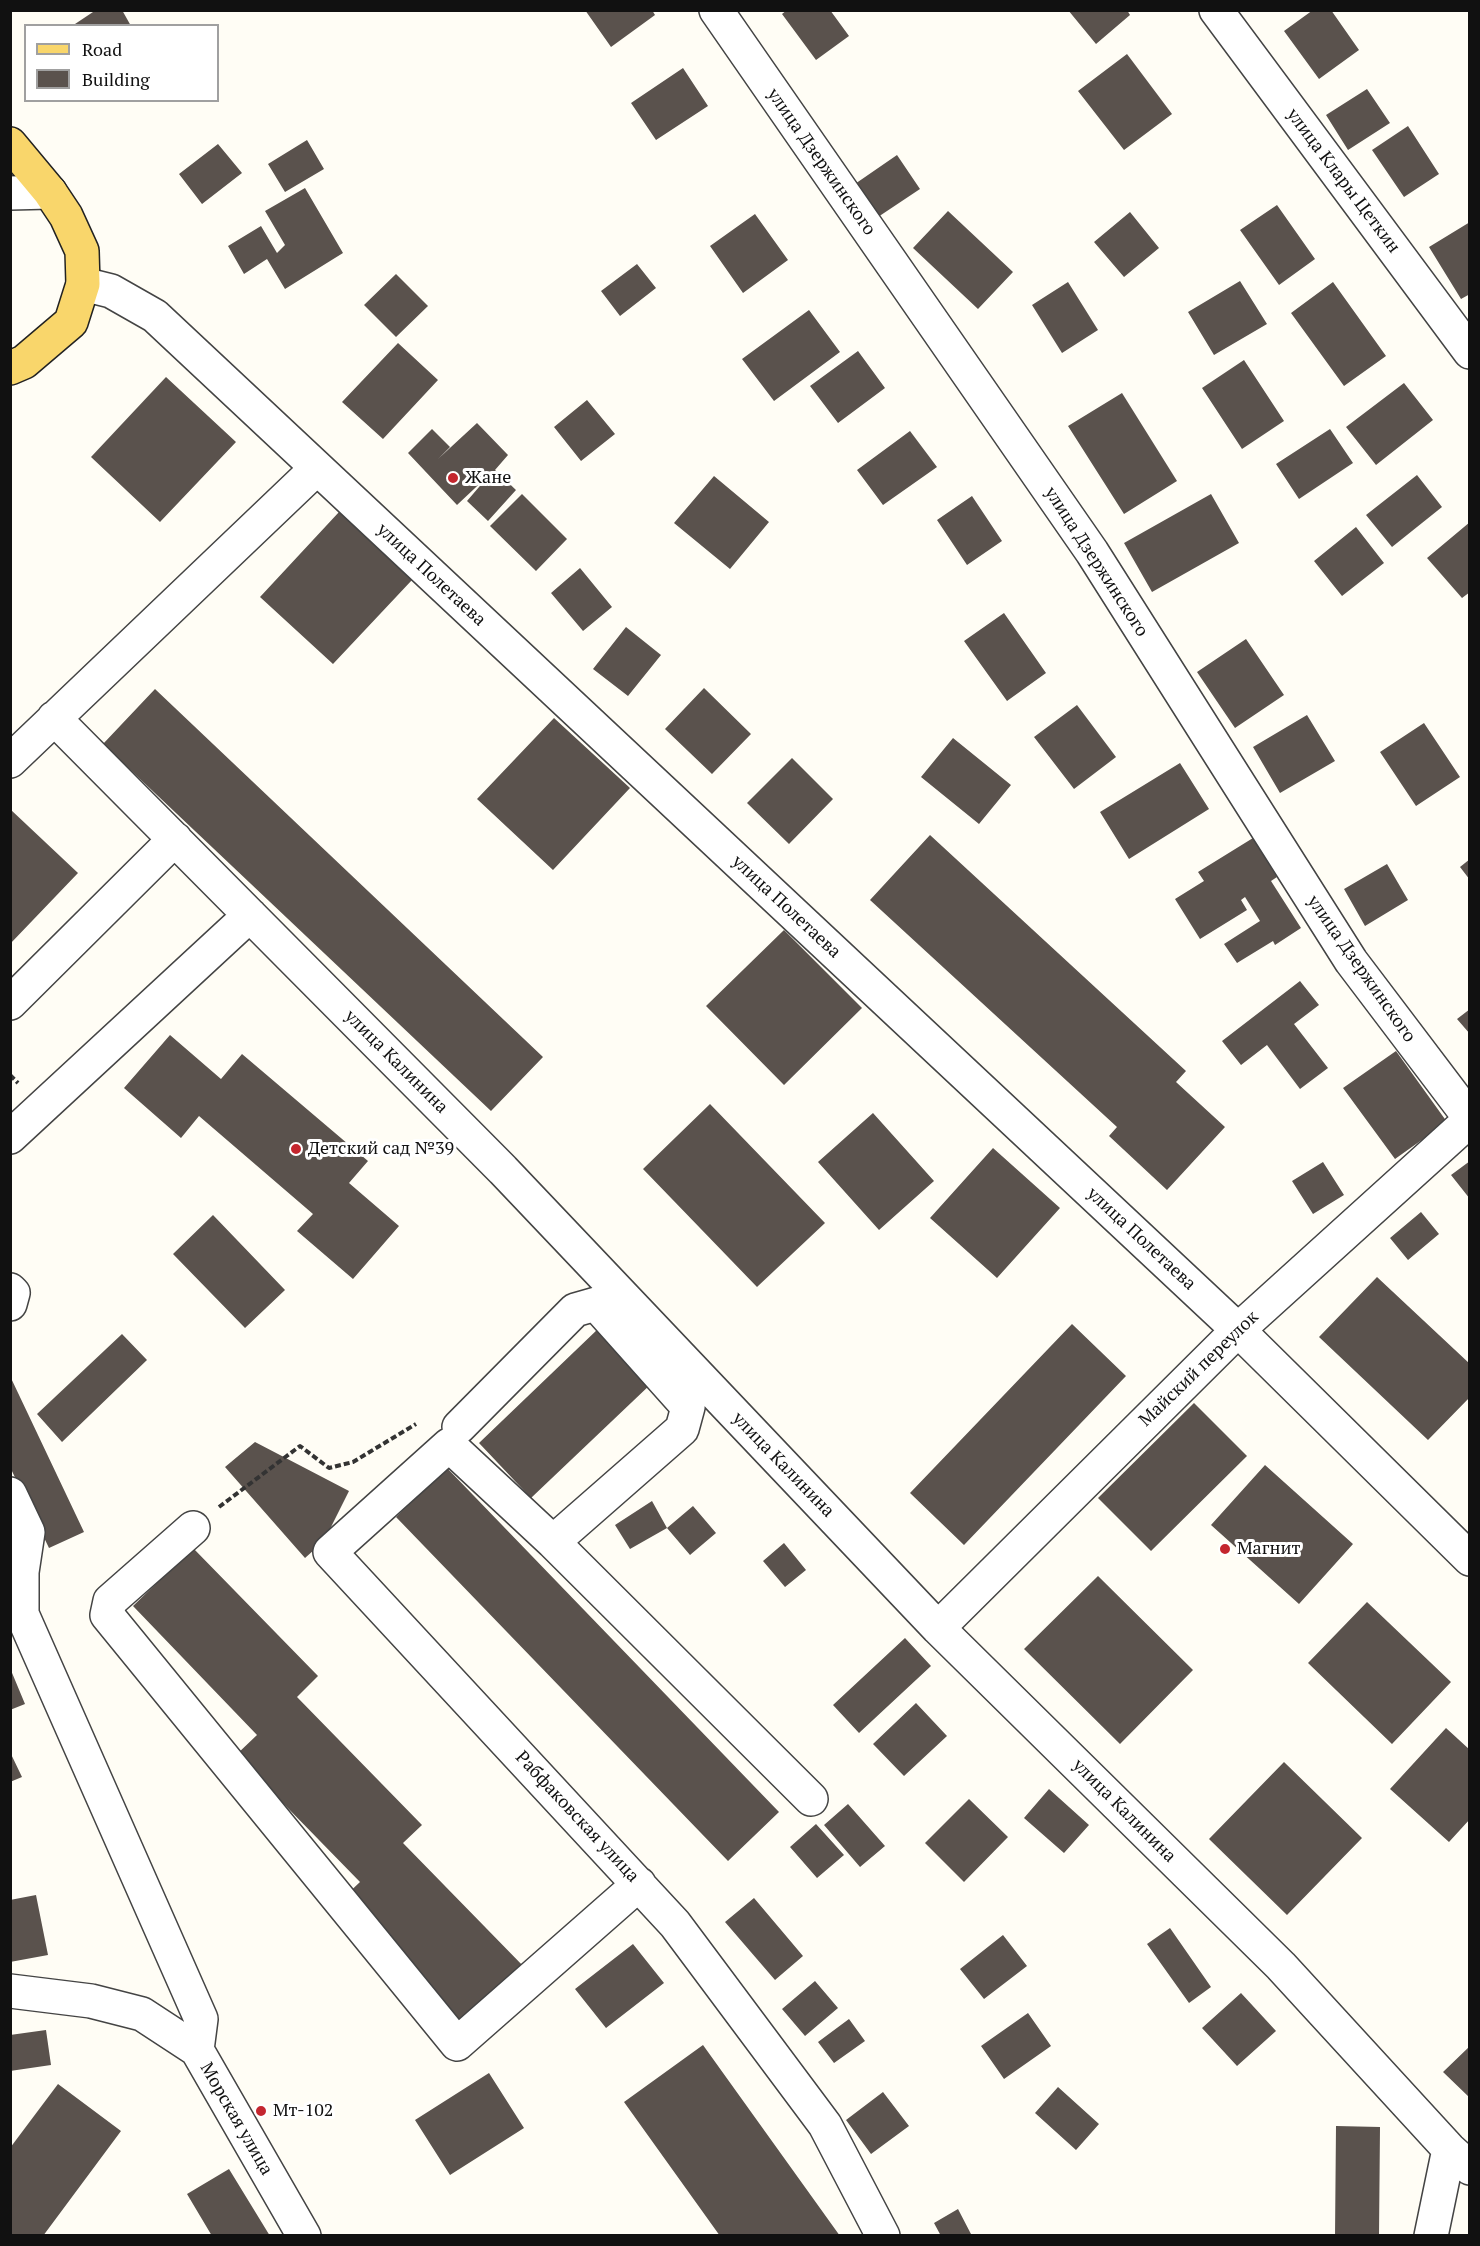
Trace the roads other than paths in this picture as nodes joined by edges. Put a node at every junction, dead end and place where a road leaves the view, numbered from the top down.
1 (716, 10) edge
2 (1216, 10) edge
3 (10, 144) edge
4 (50, 192) junction
5 (10, 193) edge
6 (83, 284) junction
7 (1470, 352) edge
8 (10, 368) edge
9 (317, 468) junction
10 (54, 718) junction
11 (10, 761) edge
12 (175, 839) junction
13 (250, 915) junction
14 (10, 1003) edge
15 (1470, 1119) edge
16 (10, 1137) edge
17 (10, 1290) edge
18 (10, 1304) edge
19 (1238, 1330) junction
20 (454, 1436) junction
21 (10, 1494) edge
22 (193, 1528) road end
23 (553, 1542) junction
24 (1470, 1559) edge
25 (938, 1628) junction
26 (811, 1799) dead end
27 (639, 1884) junction
28 (10, 1991) edge
29 (197, 2050) junction
30 (1459, 2158) edge
31 (304, 2235) edge
32 (883, 2235) edge
33 (1431, 2235) edge

1 - 15 street, улица Дзержинского
2 - 7 street, улица Клары Цеткин
3 - 4 main road
4 - 5 street
4 - 6 main road
6 - 8 main road
6 - 9 street, улица Полетаева
9 - 10 street
9 - 19 street, улица Полетаева
10 - 11 street
10 - 12 street, улица Калинина
12 - 13 street, улица Калинина
12 - 14 street
13 - 16 street
13 - 25 street, улица Калинина
15 - 19 street, Майский переулок
17 - 18 street
19 - 24 street, улица Полетаева
19 - 25 street, Майский переулок
20 - 23 street
20 - 23 street
20 - 27 street, Рабфаковская улица
21 - 29 street
22 - 27 street
23 - 26 street
25 - 30 street, улица Калинина
27 - 32 street, Рабфаковская улица
28 - 29 street, Морская улица
29 - 31 street, Морская улица
30 - 33 street, улица Калинина

